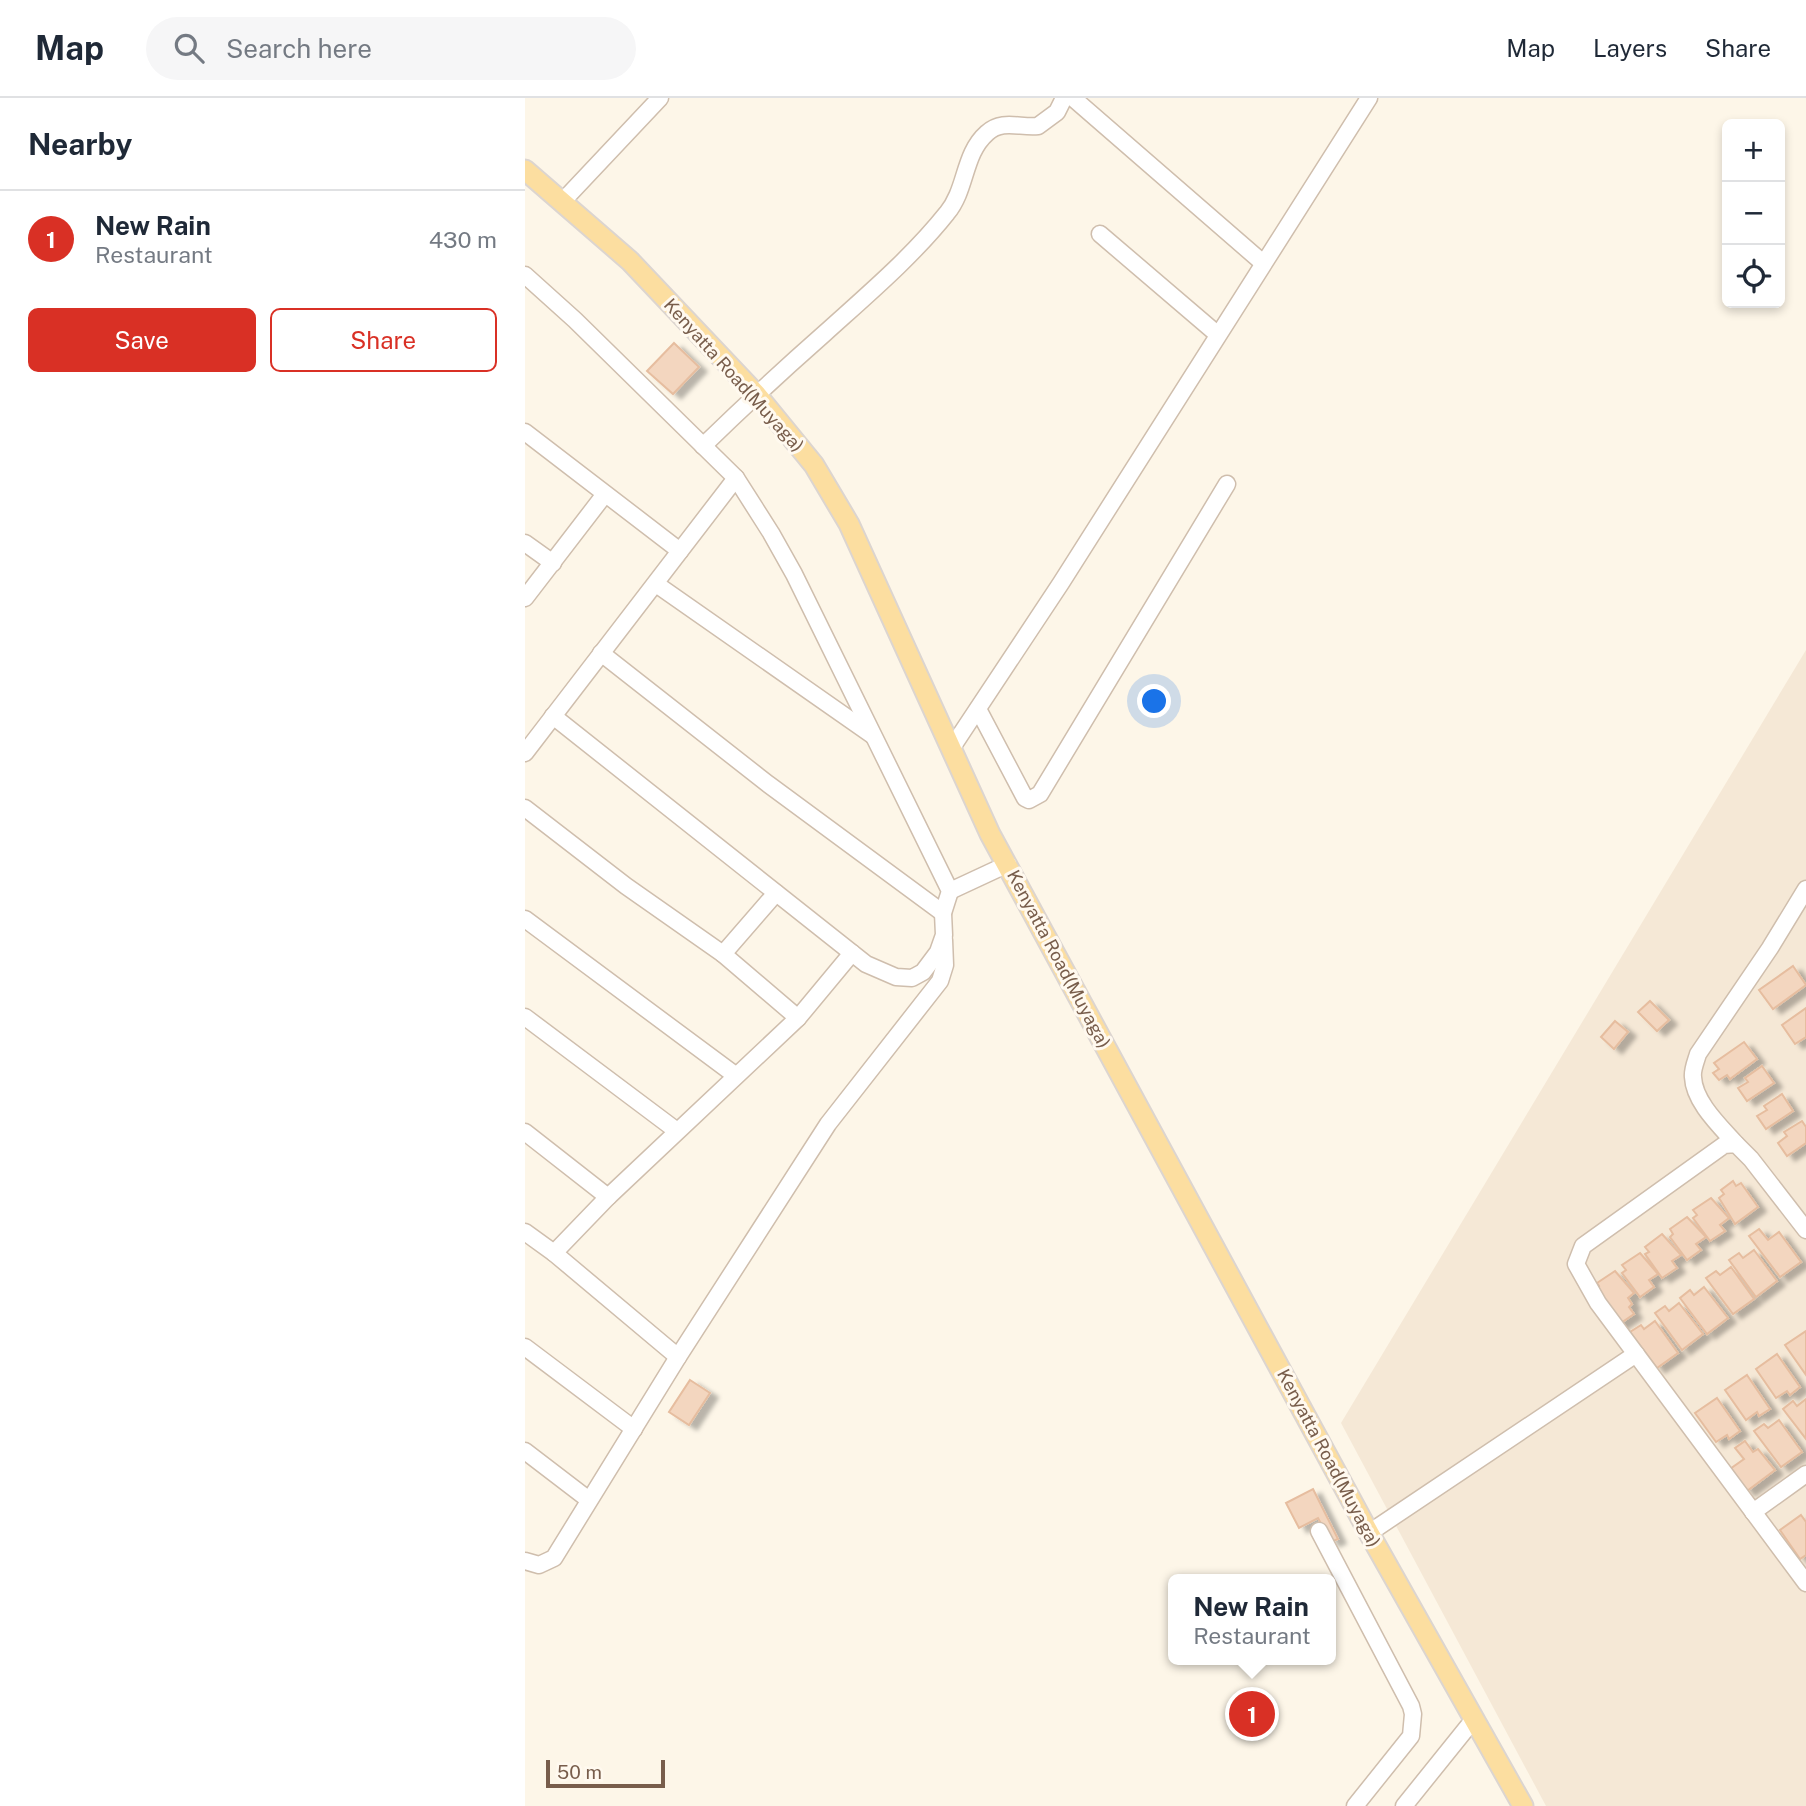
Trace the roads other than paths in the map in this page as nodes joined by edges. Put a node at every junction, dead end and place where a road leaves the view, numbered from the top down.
1 (660, 98) edge
2 (1064, 98) edge
3 (1073, 98) edge
4 (1369, 98) edge
5 (525, 170) edge
6 (562, 202) junction
7 (1100, 234) dead end
8 (1263, 263) junction
9 (525, 275) edge
10 (1217, 334) junction
11 (756, 394) junction
12 (525, 432) edge
13 (703, 446) junction
14 (736, 478) junction
15 (1227, 484) dead end
16 (605, 494) junction
17 (525, 542) edge
18 (680, 551) junction
19 (553, 563) junction
20 (656, 584) junction
21 (525, 598) edge
22 (601, 653) junction
23 (978, 709) junction
24 (553, 716) junction
25 (874, 737) junction
26 (951, 749) junction
27 (525, 753) edge
28 (525, 808) edge
29 (1008, 864) junction
30 (1806, 889) edge
31 (950, 891) junction
32 (776, 892) junction
33 (943, 914) junction
34 (525, 919) edge
35 (944, 935) junction
36 (852, 953) junction
37 (723, 954) junction
38 (525, 1017) edge
39 (798, 1018) junction
40 (735, 1075) junction
41 (677, 1131) junction
42 (525, 1132) edge
43 (1736, 1144) junction
44 (608, 1198) junction
45 (1806, 1230) edge
46 (525, 1232) edge
47 (554, 1253) junction
48 (525, 1347) edge
49 (1636, 1354) junction
50 (678, 1357) junction
51 (634, 1429) junction
52 (525, 1451) edge
53 (1806, 1474) edge
54 (589, 1500) junction
55 (1753, 1512) junction
56 (1319, 1531) dead end
57 (1369, 1533) junction
58 (525, 1561) edge
59 (1806, 1583) edge
60 (1474, 1718) junction
61 (1355, 1806) edge
62 (1404, 1806) edge
63 (1523, 1806) edge

1 - 6 street
2 - 11 street
3 - 8 street
4 - 8 street
5 - 6 main road, Kenyatta Road(Muyaga)
6 - 11 main road, Kenyatta Road(Muyaga)
7 - 10 street
8 - 10 street
9 - 13 street
10 - 23 street
11 - 13 street
11 - 26 main road, Kenyatta Road(Muyaga)
12 - 16 street
13 - 14 street
14 - 18 street
14 - 25 street
15 - 23 street
16 - 18 street
16 - 19 street
17 - 19 street
18 - 20 street
19 - 21 street
20 - 22 street
20 - 25 street
22 - 24 street
22 - 33 street
23 - 26 street
24 - 27 street
24 - 32 street
25 - 31 street
26 - 29 main road, Kenyatta Road(Muyaga)
28 - 37 street
29 - 31 street
29 - 57 main road, Kenyatta Road(Muyaga)
30 - 43 street
31 - 33 street
32 - 36 street
32 - 37 street
33 - 35 street
34 - 40 street
35 - 36 street
35 - 50 street
36 - 39 street
37 - 39 street
38 - 41 street
39 - 40 street
40 - 41 street
41 - 44 street
42 - 44 street
43 - 45 street
43 - 49 street
44 - 47 street
46 - 47 street
47 - 50 street
48 - 51 street
49 - 55 street
49 - 57 street
50 - 51 street
51 - 54 street
52 - 54 street
53 - 55 street
54 - 58 street
55 - 59 street
56 - 61 street
57 - 60 main road, Kenyatta Road(Muyaga)
60 - 62 street
60 - 63 main road, Kenyatta Road(Muyaga)

